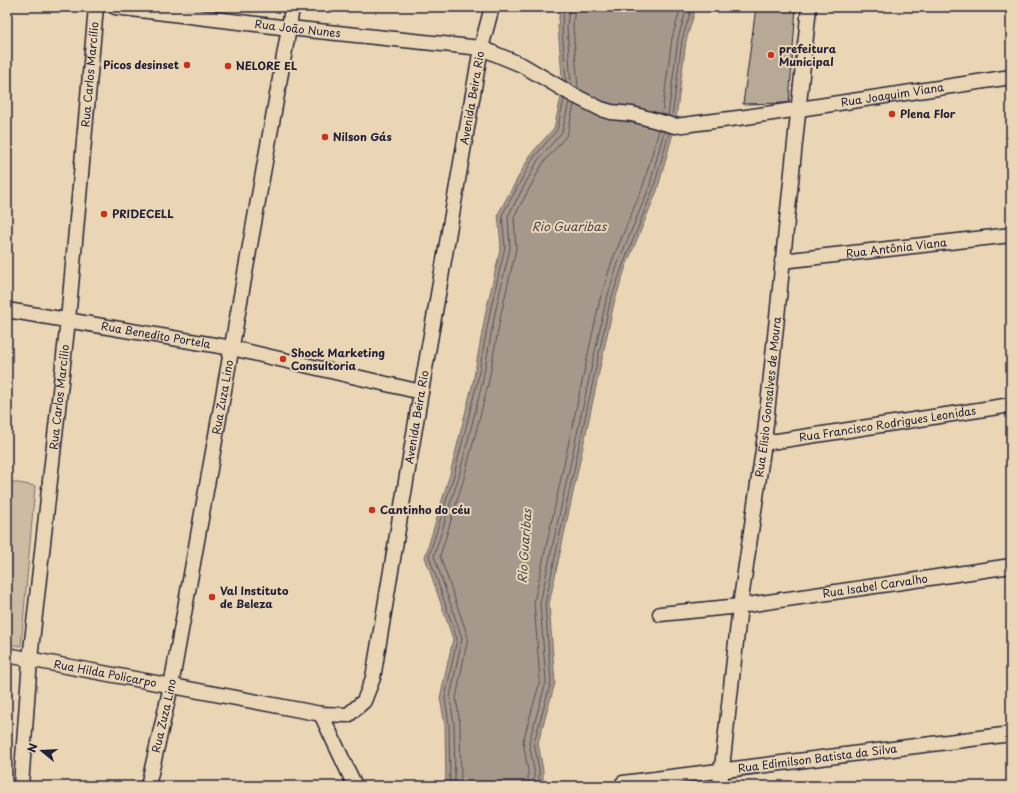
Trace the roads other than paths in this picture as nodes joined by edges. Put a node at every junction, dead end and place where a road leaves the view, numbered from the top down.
1 (96, 7) edge
2 (115, 7) edge
3 (292, 7) edge
4 (492, 7) edge
5 (809, 7) edge
6 (289, 28) junction
7 (481, 48) junction
8 (1011, 77) edge
9 (799, 108) junction
10 (632, 114) joint
11 (1011, 235) edge
12 (782, 261) junction
13 (7, 310) edge
14 (68, 320) junction
15 (232, 348) junction
16 (421, 392) junction
17 (1011, 405) edge
18 (764, 443) junction
19 (1011, 566) edge
20 (740, 606) junction
21 (660, 614) dead end
22 (7, 655) edge
23 (30, 659) junction
24 (171, 686) junction
25 (321, 714) junction
26 (1011, 734) edge
27 (722, 770) junction
28 (623, 783) dead end
29 (21, 786) edge
30 (148, 786) edge
31 (355, 786) edge
32 (720, 786) edge

1 - 14 street, Rua Carlos Marcílio
2 - 6 street, Rua João Nunes
3 - 6 street, Rua Zuza Lino
4 - 7 street, Avenida Beira Rio
5 - 9 street, Rua Elisio Gonsalves de Moura
6 - 7 street, Rua João Nunes
6 - 15 street, Rua Zuza Lino
7 - 10 street, Rua João Nunes
7 - 16 street, Avenida Beira Rio
8 - 9 street, Rua Joaquim Viana
9 - 10 street, Rua Joaquim Viana
9 - 12 street, Rua Elisio Gonsalves de Moura
11 - 12 street, Rua Antônia Viana
12 - 18 street, Rua Elisio Gonsalves de Moura
13 - 14 street, Rua Benedito Portela
14 - 15 street, Rua Benedito Portela
14 - 23 street, Rua Carlos Marcílio
15 - 16 street, Rua Benedito Portela
15 - 24 street, Rua Zuza Lino
16 - 25 street, Avenida Beira Rio
17 - 18 street, Rua Francisco Rodrigues Leonidas
18 - 20 street, Rua Elisio Gonsalves de Moura
19 - 20 street, Rua Isabel Carvalho
20 - 21 street, Rua Isabel Carvalho
20 - 27 street, Rua Elisio Gonsalves de Moura
22 - 23 street, Rua Hilda Policarpo
23 - 24 street, Rua Hilda Policarpo
23 - 29 street, Rua Carlos Marcílio
24 - 25 street, Rua Hilda Policarpo
24 - 30 street, Rua Zuza Lino
25 - 31 street
26 - 27 street, Rua Edimilson Batista da Silva
27 - 28 street, Rua Edimilson Batista da Silva
27 - 32 street, Rua Elisio Gonsalves de Moura

